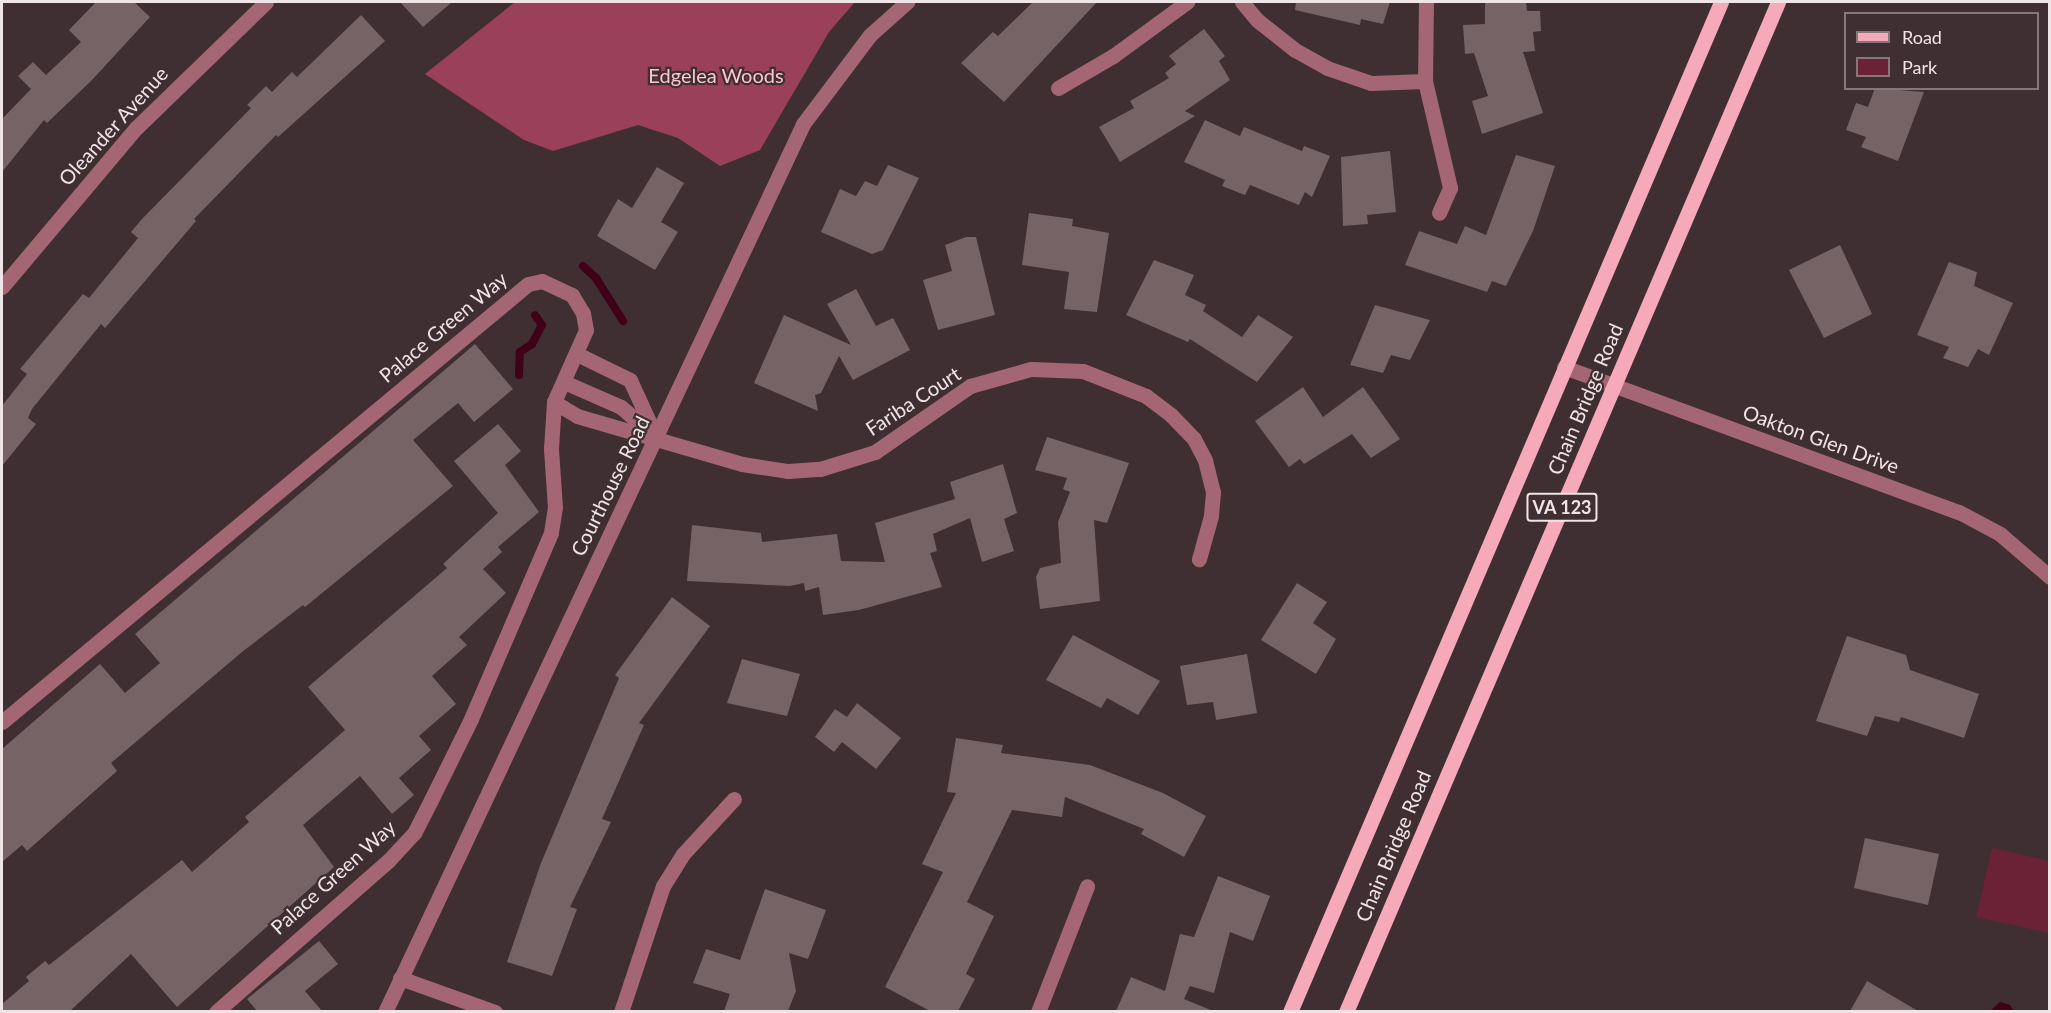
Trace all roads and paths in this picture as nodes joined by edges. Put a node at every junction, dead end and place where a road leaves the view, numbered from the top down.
1 (266, 2) edge
2 (907, 2) edge
3 (1187, 2) edge
4 (1242, 2) edge
5 (1426, 2) edge
6 (1722, 2) edge
7 (1778, 2) edge
8 (1425, 81) junction
9 (1058, 88) dead end
10 (1439, 213) dead end
11 (2, 287) edge
12 (577, 354) junction
13 (1564, 368) junction
14 (564, 382) junction
15 (1614, 387) junction
16 (554, 402) junction
17 (657, 439) junction
18 (1199, 560) dead end
19 (2049, 577) edge
20 (2, 722) edge
21 (735, 799) dead end
22 (1087, 885) dead end
23 (400, 978) junction
24 (216, 1011) edge
25 (385, 1011) edge
26 (495, 1011) edge
27 (621, 1011) edge
28 (1038, 1011) edge
29 (1290, 1011) edge
30 (1346, 1011) edge

1 - 11 street, Oleander Avenue
2 - 17 street, Courthouse Road
3 - 9 street
4 - 8 street
5 - 8 street
6 - 13 main road, Chain Bridge Road / VA 123
7 - 15 main road, Chain Bridge Road / VA 123
8 - 10 street
12 - 14 street, Palace Green Way
12 - 17 street
12 - 20 street, Palace Green Way
13 - 15 street, Oakton Glen Drive
13 - 29 main road, Chain Bridge Road / VA 123
14 - 16 street, Palace Green Way
14 - 17 street
15 - 19 street, Oakton Glen Drive
15 - 30 main road, Chain Bridge Road / VA 123
16 - 17 street, Fariba Court
16 - 24 street, Palace Green Way
17 - 18 street, Fariba Court
17 - 23 street, Courthouse Road
21 - 27 street
22 - 28 street
23 - 25 street, Courthouse Road
23 - 26 street

